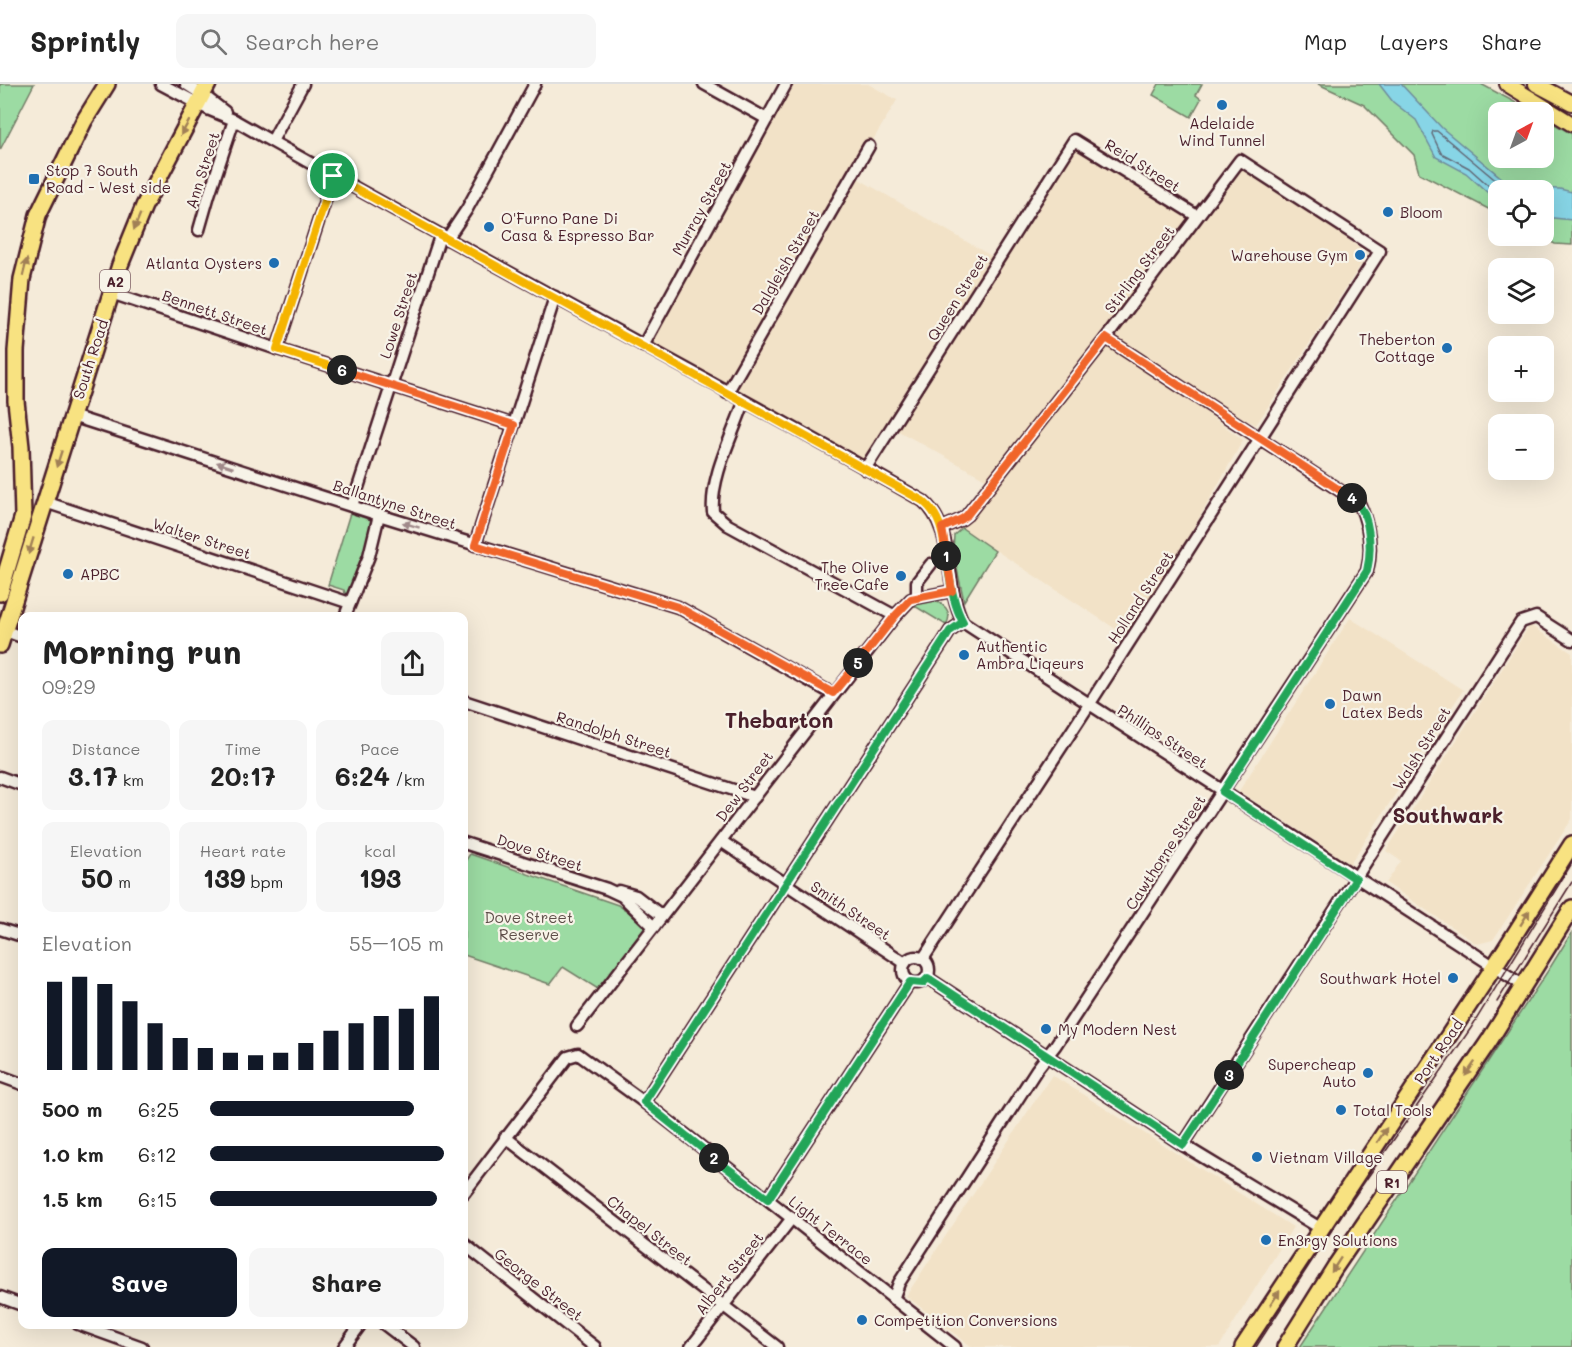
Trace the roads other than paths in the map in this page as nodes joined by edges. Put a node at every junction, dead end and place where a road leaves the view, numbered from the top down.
1 (106, 84) edge
2 (161, 84) edge
3 (186, 84) edge
4 (303, 84) edge
5 (535, 84) edge
6 (704, 84) edge
7 (786, 84) edge
8 (1507, 84) edge
9 (1536, 84) edge
10 (203, 94) edge
11 (1572, 103) edge
12 (767, 119) junction
13 (234, 120) junction
14 (1572, 124) edge
15 (1074, 140) joint
16 (272, 141) junction
17 (869, 146) dead end
18 (333, 176) junction
19 (1197, 216) junction
20 (199, 230) dead end
21 (443, 238) junction
22 (1380, 251) joint
23 (111, 292) junction
24 (555, 297) junction
25 (1106, 338) junction
26 (644, 346) junction
27 (277, 349) junction
28 (392, 385) junction
29 (727, 393) junction
30 (744, 402) junction
31 (72, 416) junction
32 (514, 425) junction
33 (1260, 438) junction
34 (865, 469) junction
35 (45, 502) junction
36 (352, 506) junction
37 (379, 515) junction
38 (942, 528) junction
39 (475, 545) junction
40 (931, 564) dead end
41 (5, 589) edge
42 (952, 591) junction
43 (917, 597) junction
44 (350, 603) junction
45 (347, 612) edge
46 (895, 616) junction
47 (963, 622) junction
48 (2, 635) edge
49 (18, 637) edge
50 (1572, 640) edge
51 (833, 693) junction
52 (468, 702) edge
53 (1089, 705) junction
54 (0, 777) edge
55 (18, 784) edge
56 (1223, 792) junction
57 (755, 796) junction
58 (721, 841) junction
59 (468, 844) edge
60 (1572, 844) edge
61 (1356, 879) junction
62 (785, 884) junction
63 (606, 889) junction
64 (1572, 908) edge
65 (662, 916) junction
66 (654, 927) junction
67 (0, 928) edge
68 (18, 935) edge
69 (923, 959) junction
70 (905, 963) junction
71 (1494, 967) junction
72 (928, 978) junction
73 (910, 982) junction
74 (1524, 986) junction
75 (577, 1026) dead end
76 (1048, 1057) junction
77 (0, 1076) edge
78 (18, 1082) edge
79 (644, 1102) junction
80 (506, 1137) junction
81 (1183, 1145) junction
82 (468, 1188) edge
83 (768, 1199) junction
84 (792, 1218) junction
85 (1320, 1228) junction
86 (468, 1247) edge
87 (0, 1297) edge
88 (893, 1299) junction
89 (18, 1304) edge
90 (723, 1305) junction
91 (92, 1329) edge
92 (357, 1329) edge
93 (391, 1329) edge
94 (142, 1347) edge
95 (344, 1347) edge
96 (414, 1347) edge
97 (596, 1347) edge
98 (691, 1347) edge
99 (777, 1347) edge
100 (956, 1347) edge
101 (1243, 1347) edge
102 (1285, 1347) edge

41 -> 1 highway, South Road / A2
2 - 10 street
3 - 10 street
4 - 16 street
5 - 21 street, Lowe Street
6 - 12 street
7 - 12 street, Murray Street
8 - 14 main road
9 - 11 main road
10 - 13 street
10 -> 23 highway, South Road / A2
12 - 26 street, Murray Street
13 - 16 street
13 - 20 street, Ann Street
15 - 19 street, Reid Street
15 - 34 street, Queen Street
16 - 18 street
17 - 29 street, Dalgleish Street
18 - 21 street
18 - 27 street
19 - 22 street, Stirling Street
19 - 25 street, Stirling Street
21 - 24 street
21 - 28 street, Lowe Street
22 - 33 street, Holland Street
23 - 27 street, Bennett Street
23 - 31 highway, South Road / A2
24 - 26 street
24 - 32 street
25 - 33 street
25 - 38 street, Stirling Street
26 - 29 street
27 - 28 street, Bennett Street
28 - 32 street, Bennett Street
28 - 36 street, Lowe Street
29 - 30 street
30 - 34 street
30 - 46 street
31 -> 35 highway, South Road / A2
36 -> 31 street, Ballantyne Street
32 - 39 street
33 - 53 street, Holland Street
33 - 56 street, Cawthorne Street
34 - 38 street
35 -> 41 highway, South Road / A2
35 - 44 street, Walter Street
36 - 37 street, Ballantyne Street
39 -> 37 street, Ballantyne Street
37 - 44 street
38 - 42 street
39 - 51 street, Ballantyne Street
40 - 43 street
41 - 48 highway, South Road / A2
42 - 43 street
42 - 47 street
43 - 46 street, Dew Street
44 - 45 street
46 - 51 street, Dew Street
47 - 53 street, Phillips Street
47 - 62 street
48 - 49 street
50 - 61 street, Walsh Street
51 - 57 street, Dew Street
52 - 57 street, Randolph Street
53 - 56 street, Phillips Street
53 - 69 street, Holland Street
54 - 55 street
56 - 61 street, Phillips Street
56 - 76 street, Cawthorne Street
57 - 58 street, Dew Street
58 - 62 street, Smith Street
58 - 65 street, Dew Street
59 - 63 street, Dove Street
71 -> 60 highway, Port Road / R1
61 - 71 street, Phillips Street
61 - 81 street, Walsh Street
62 - 70 street, Smith Street
62 - 79 street
63 - 65 street, Dove Street
63 - 66 street, Dove Street
64 - 74 highway, R1
65 - 66 street, Dew Street
66 - 75 street, Dew Street
67 - 68 street
69 - 70 street
69 - 72 street
70 - 73 street
71 - 74 street, Phillips Street
85 -> 71 highway, Port Road / R1
72 - 73 street
72 - 76 street
73 - 83 street
74 -> 102 highway, R1
76 - 81 street
76 - 88 street, Cawthorne Street
77 - 78 street
79 - 80 street, Light Terrace
79 - 83 street, Light Terrace
80 - 82 street
80 - 90 street, Chapel Street
81 - 85 street
83 - 84 street, Light Terrace
84 - 88 street, Light Terrace
84 - 90 street, Albert Street
101 -> 85 highway, Port Road / R1
86 - 97 street, George Street
87 - 89 street
88 - 100 street, Light Terrace
90 - 98 street, Albert Street
90 - 99 street, Chapel Street
91 - 94 street
92 - 95 street
93 - 96 street

